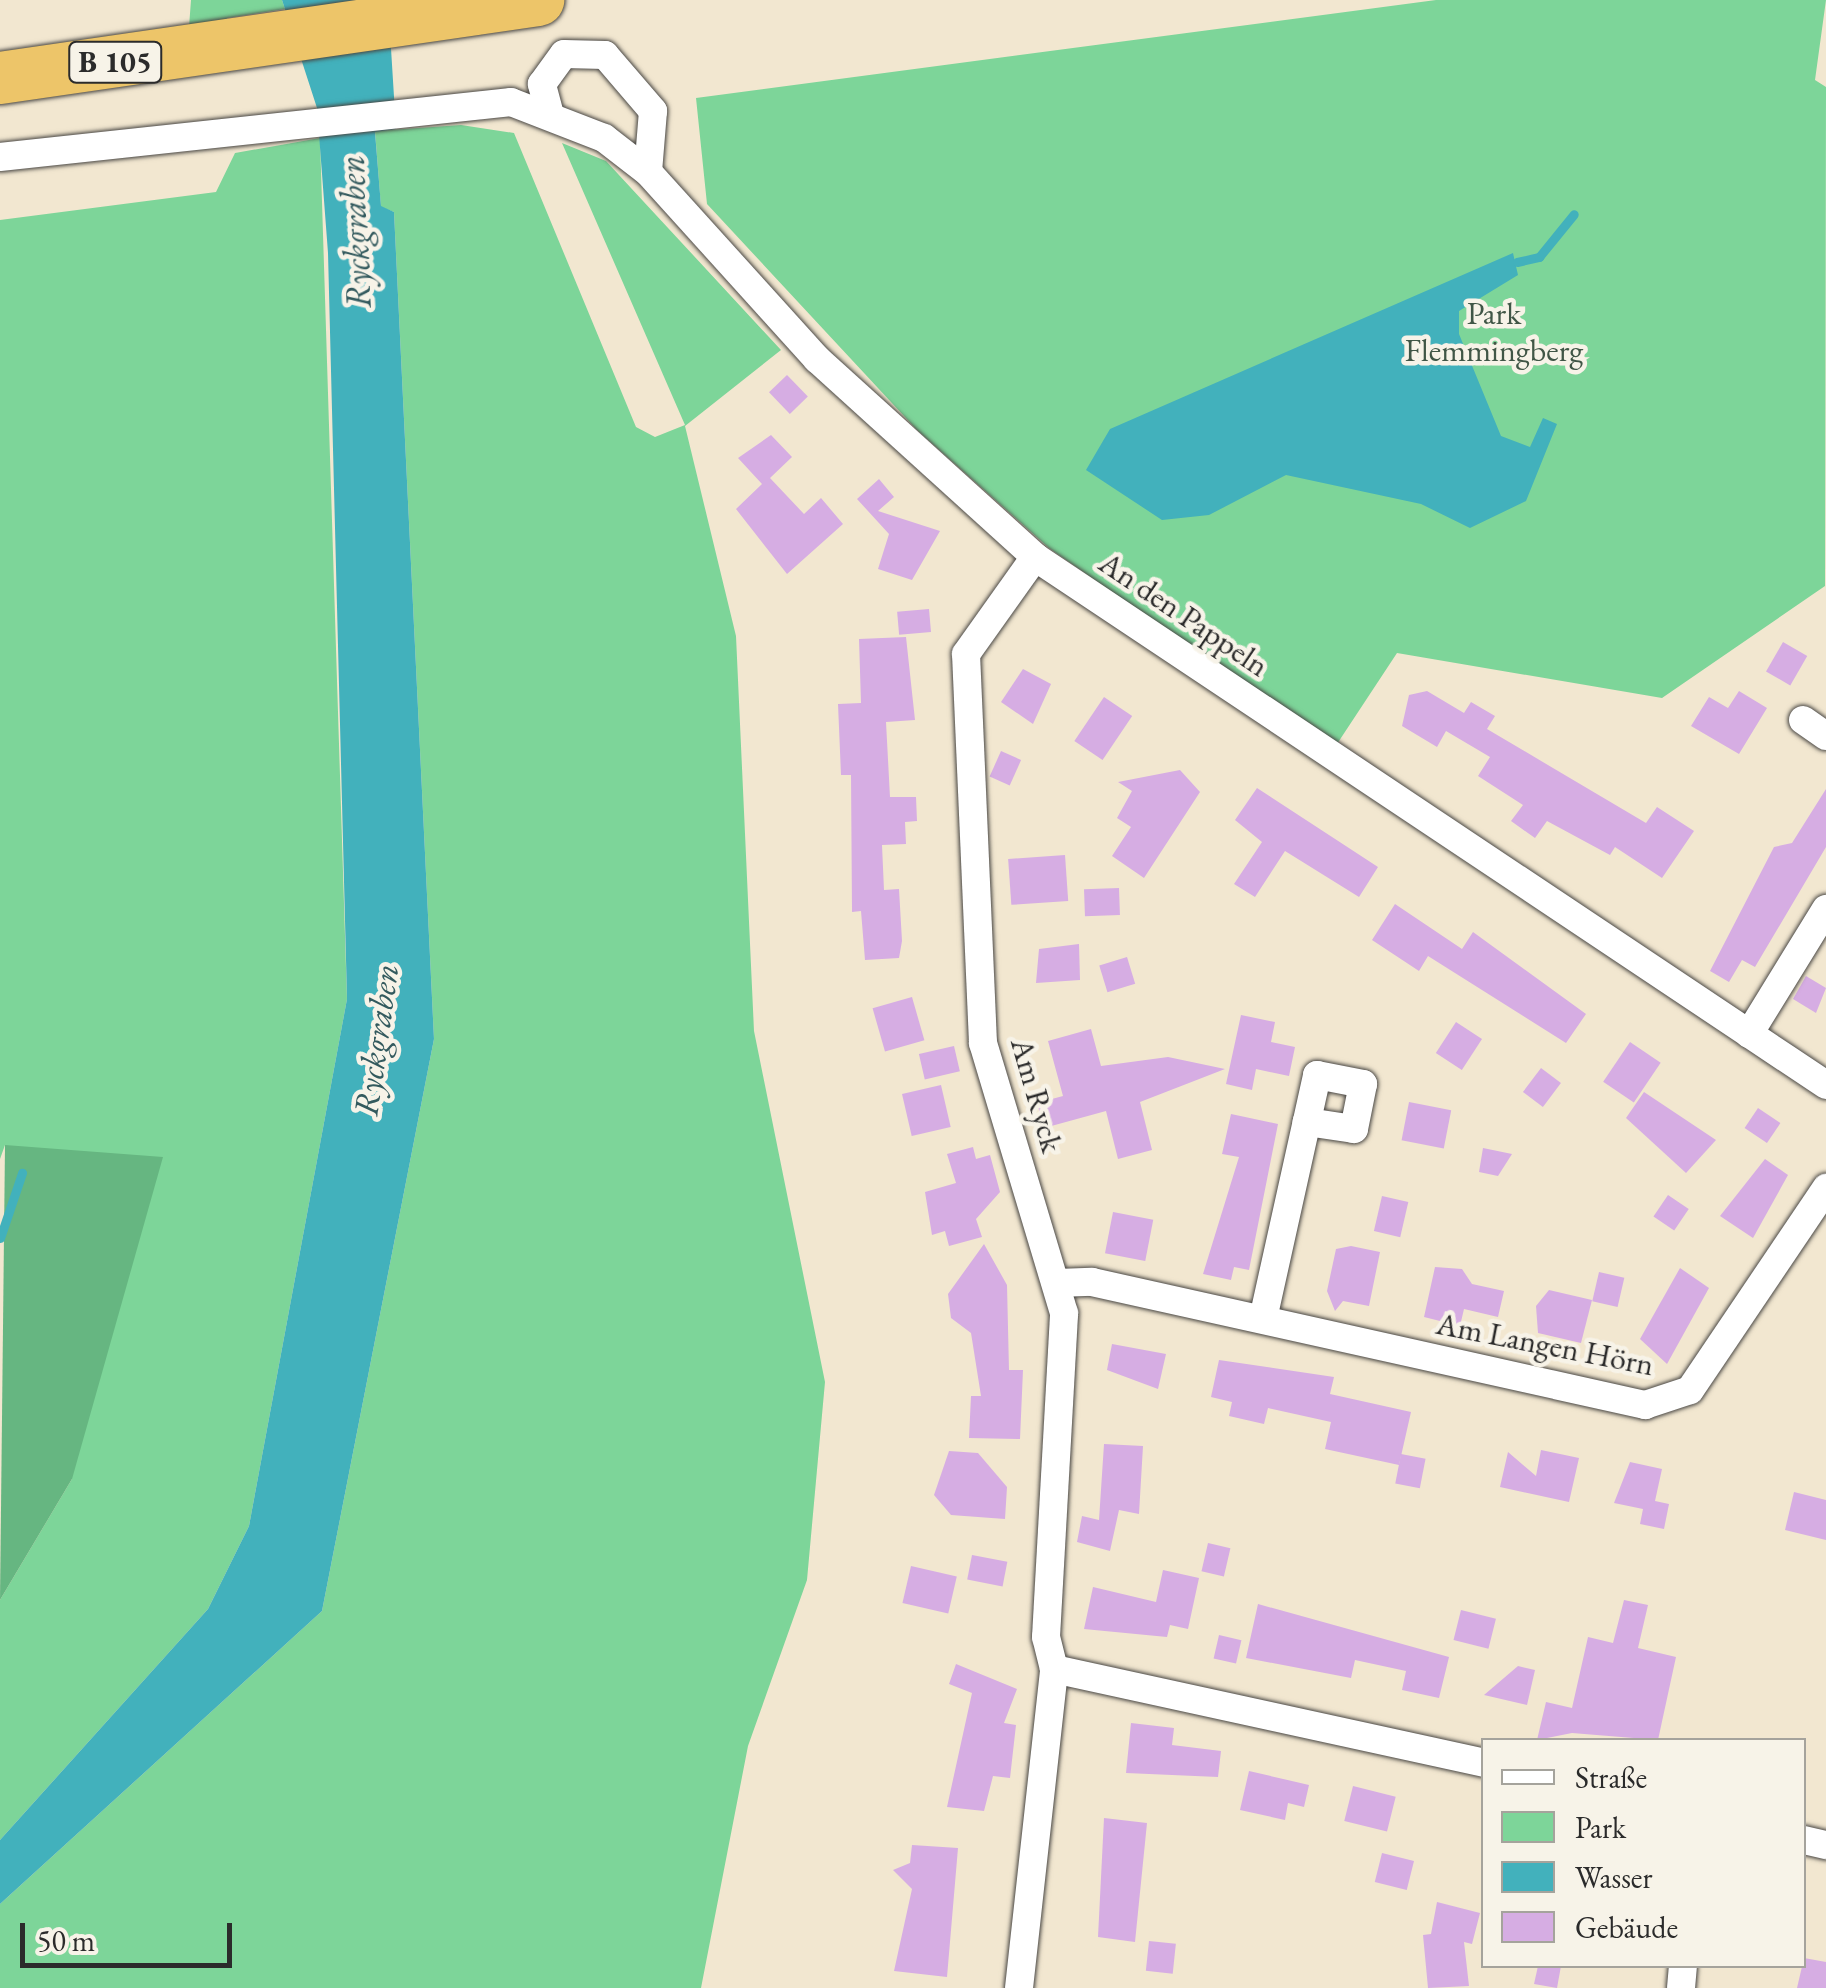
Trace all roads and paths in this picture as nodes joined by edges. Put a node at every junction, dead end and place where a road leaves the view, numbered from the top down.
1 (538, 0) edge
2 (0, 78) edge
3 (549, 111) junction
4 (0, 156) edge
5 (648, 172) junction
6 (1035, 556) junction
7 (1826, 908) edge
8 (1748, 1034) junction
9 (1826, 1085) edge
10 (1307, 1122) dead end
11 (1826, 1188) edge
12 (1057, 1283) junction
13 (1263, 1319) junction
14 (1054, 1668) junction
15 (1481, 1762) edge
16 (1019, 1988) edge

1 - 2 highway, B 105
3 - 4 street, An den Pappeln
3 - 5 street, An den Pappeln
3 - 5 street
5 - 6 street, An den Pappeln
6 - 8 street, An den Pappeln
6 - 12 street, Am Ryck
7 - 8 street
8 - 9 street, An den Pappeln
10 - 13 street
11 - 13 street, Am Langen Hörn
12 - 13 street, Am Langen Hörn
12 - 14 street, Am Ryck
14 - 15 street
14 - 16 street, Am Ryck

